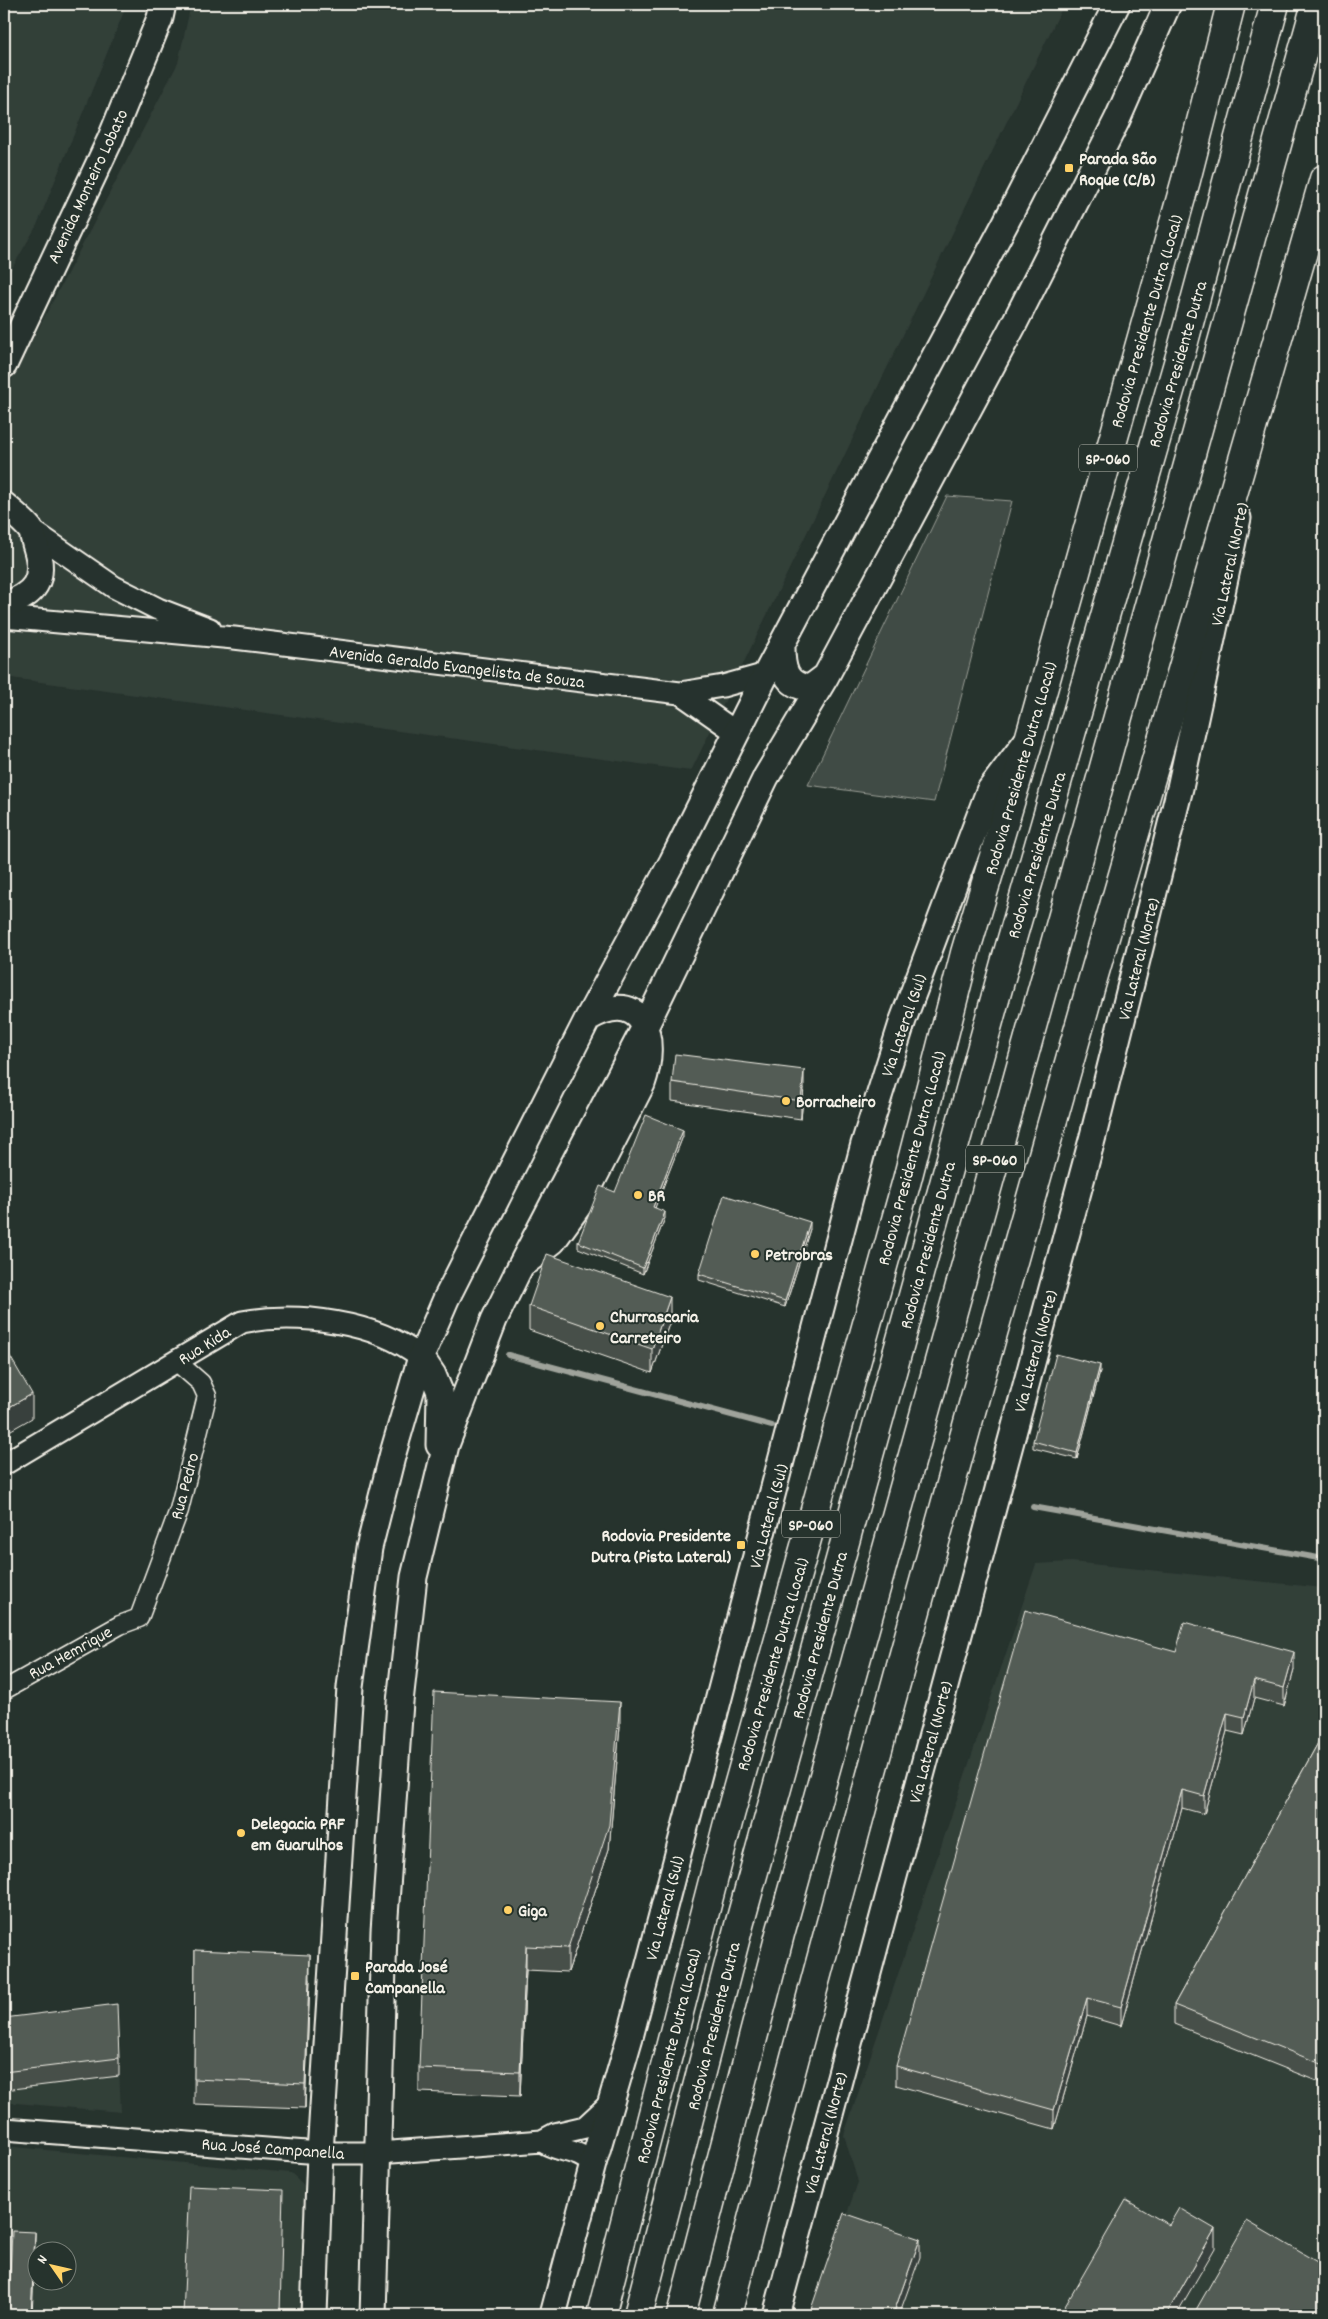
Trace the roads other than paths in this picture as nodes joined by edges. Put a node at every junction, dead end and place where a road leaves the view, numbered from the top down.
1 (163, 4) edge
2 (1117, 4) edge
3 (1168, 4) edge
4 (1231, 4) edge
5 (1275, 4) edge
6 (1316, 4) edge
7 (1324, 179) edge
8 (4, 365) edge
9 (1268, 379) junction
10 (4, 505) edge
11 (30, 529) junction
12 (4, 605) edge
13 (4, 617) edge
14 (234, 638) junction
15 (782, 647) junction
16 (766, 674) junction
17 (826, 676) junction
18 (680, 693) junction
19 (737, 733) junction
20 (1030, 736) junction
21 (588, 1018) junction
22 (646, 1025) junction
23 (421, 1357) junction
24 (176, 1362) junction
25 (4, 1464) edge
26 (438, 1470) junction
27 (139, 1618) joint
28 (4, 1690) edge
29 (612, 2102) junction
30 (4, 2129) edge
31 (542, 2141) junction
32 (320, 2153) junction
33 (378, 2153) junction
34 (593, 2164) junction
35 (314, 2315) edge
36 (373, 2315) edge
37 (553, 2315) edge
38 (601, 2315) edge
39 (638, 2315) edge
40 (681, 2315) edge
41 (727, 2315) edge
42 (776, 2315) edge

1 - 8 main road, Avenida Monteiro Lobato
2 - 15 main road
3 - 17 main road
4 - 20 highway, Rodovia Presidente Dutra (Local) / SP-060
5 - 39 highway, Rodovia Presidente Dutra / SP-060
6 - 40 highway, Rodovia Presidente Dutra / SP-060
7 - 9 highway, SP-060
9 - 41 highway, SP-060
9 - 42 main road, Via Lateral (Norte)
10 - 11 main road, Avenida Geraldo Evangelista de Souza
11 - 12 main road, Avenida Geraldo Evangelista de Souza
11 - 14 street, Avenida Geraldo Evangelista de Souza
13 - 14 street, Avenida Geraldo Evangelista de Souza
14 - 18 street, Avenida Geraldo Evangelista de Souza
15 - 16 main road
15 - 17 main road
16 - 18 street, Avenida Geraldo Evangelista de Souza
16 - 19 main road
17 - 22 main road
18 - 19 street, Avenida Geraldo Evangelista de Souza
19 - 21 main road
20 - 29 main road, Via Lateral (Sul)
20 - 38 highway, Rodovia Presidente Dutra (Local) / SP-060
21 - 22 main road
21 - 23 main road
22 - 26 main road
23 - 24 street, Rua Kida
23 - 26 main road
23 - 32 main road
24 - 25 street, Rua Kida
24 - 27 street, Rua Pedro
26 - 33 main road
27 - 28 street, Rua Hemrique
29 - 31 street, Rua José Campanella
29 - 34 main road, Via Lateral (Sul)
30 - 32 street, Rua José Campanella
31 - 33 street, Rua José Campanella
31 - 34 street, Rua José Campanella
32 - 33 street, Rua José Campanella
32 - 35 main road
33 - 36 main road
34 - 37 main road, Via Lateral (Sul)

